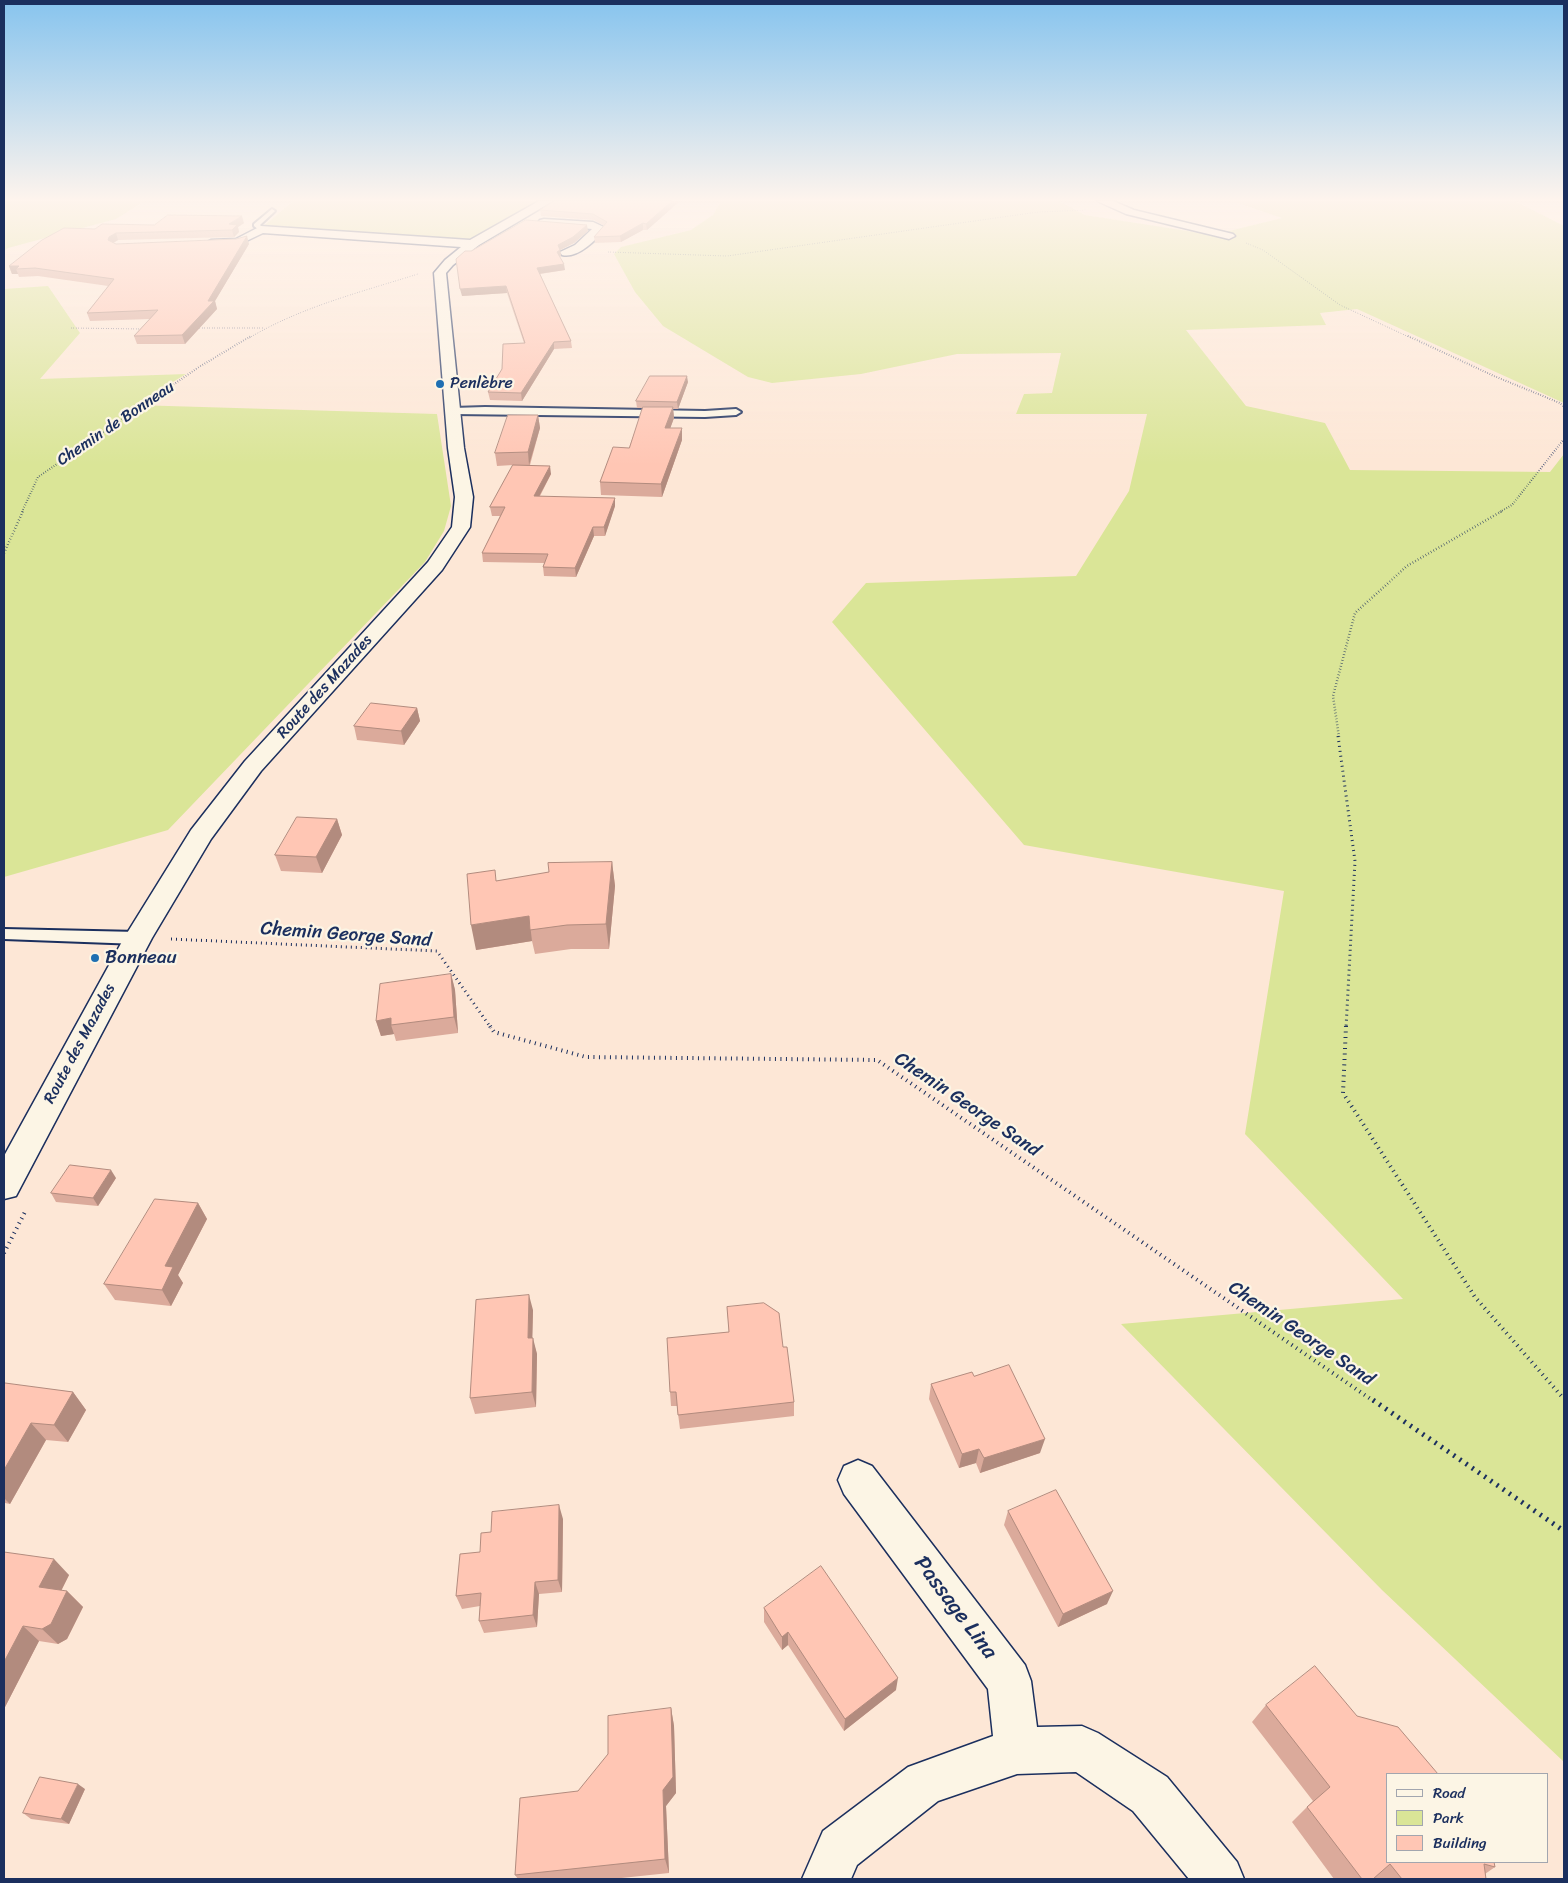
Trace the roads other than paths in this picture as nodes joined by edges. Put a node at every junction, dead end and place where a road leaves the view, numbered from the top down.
1 (441, 289) edge
2 (453, 411) junction
3 (736, 412) dead end
4 (4, 934) edge
5 (138, 938) junction
6 (4, 1186) edge
7 (858, 1480) dead end
8 (1017, 1751) junction
9 (826, 1879) edge
10 (1220, 1879) edge

1 - 2 street, Route des Mazades
2 - 3 lane
2 - 5 street, Route des Mazades
4 - 5 lane
5 - 6 street, Route des Mazades
7 - 8 street, Passage Lina
8 - 9 street
8 - 10 street

